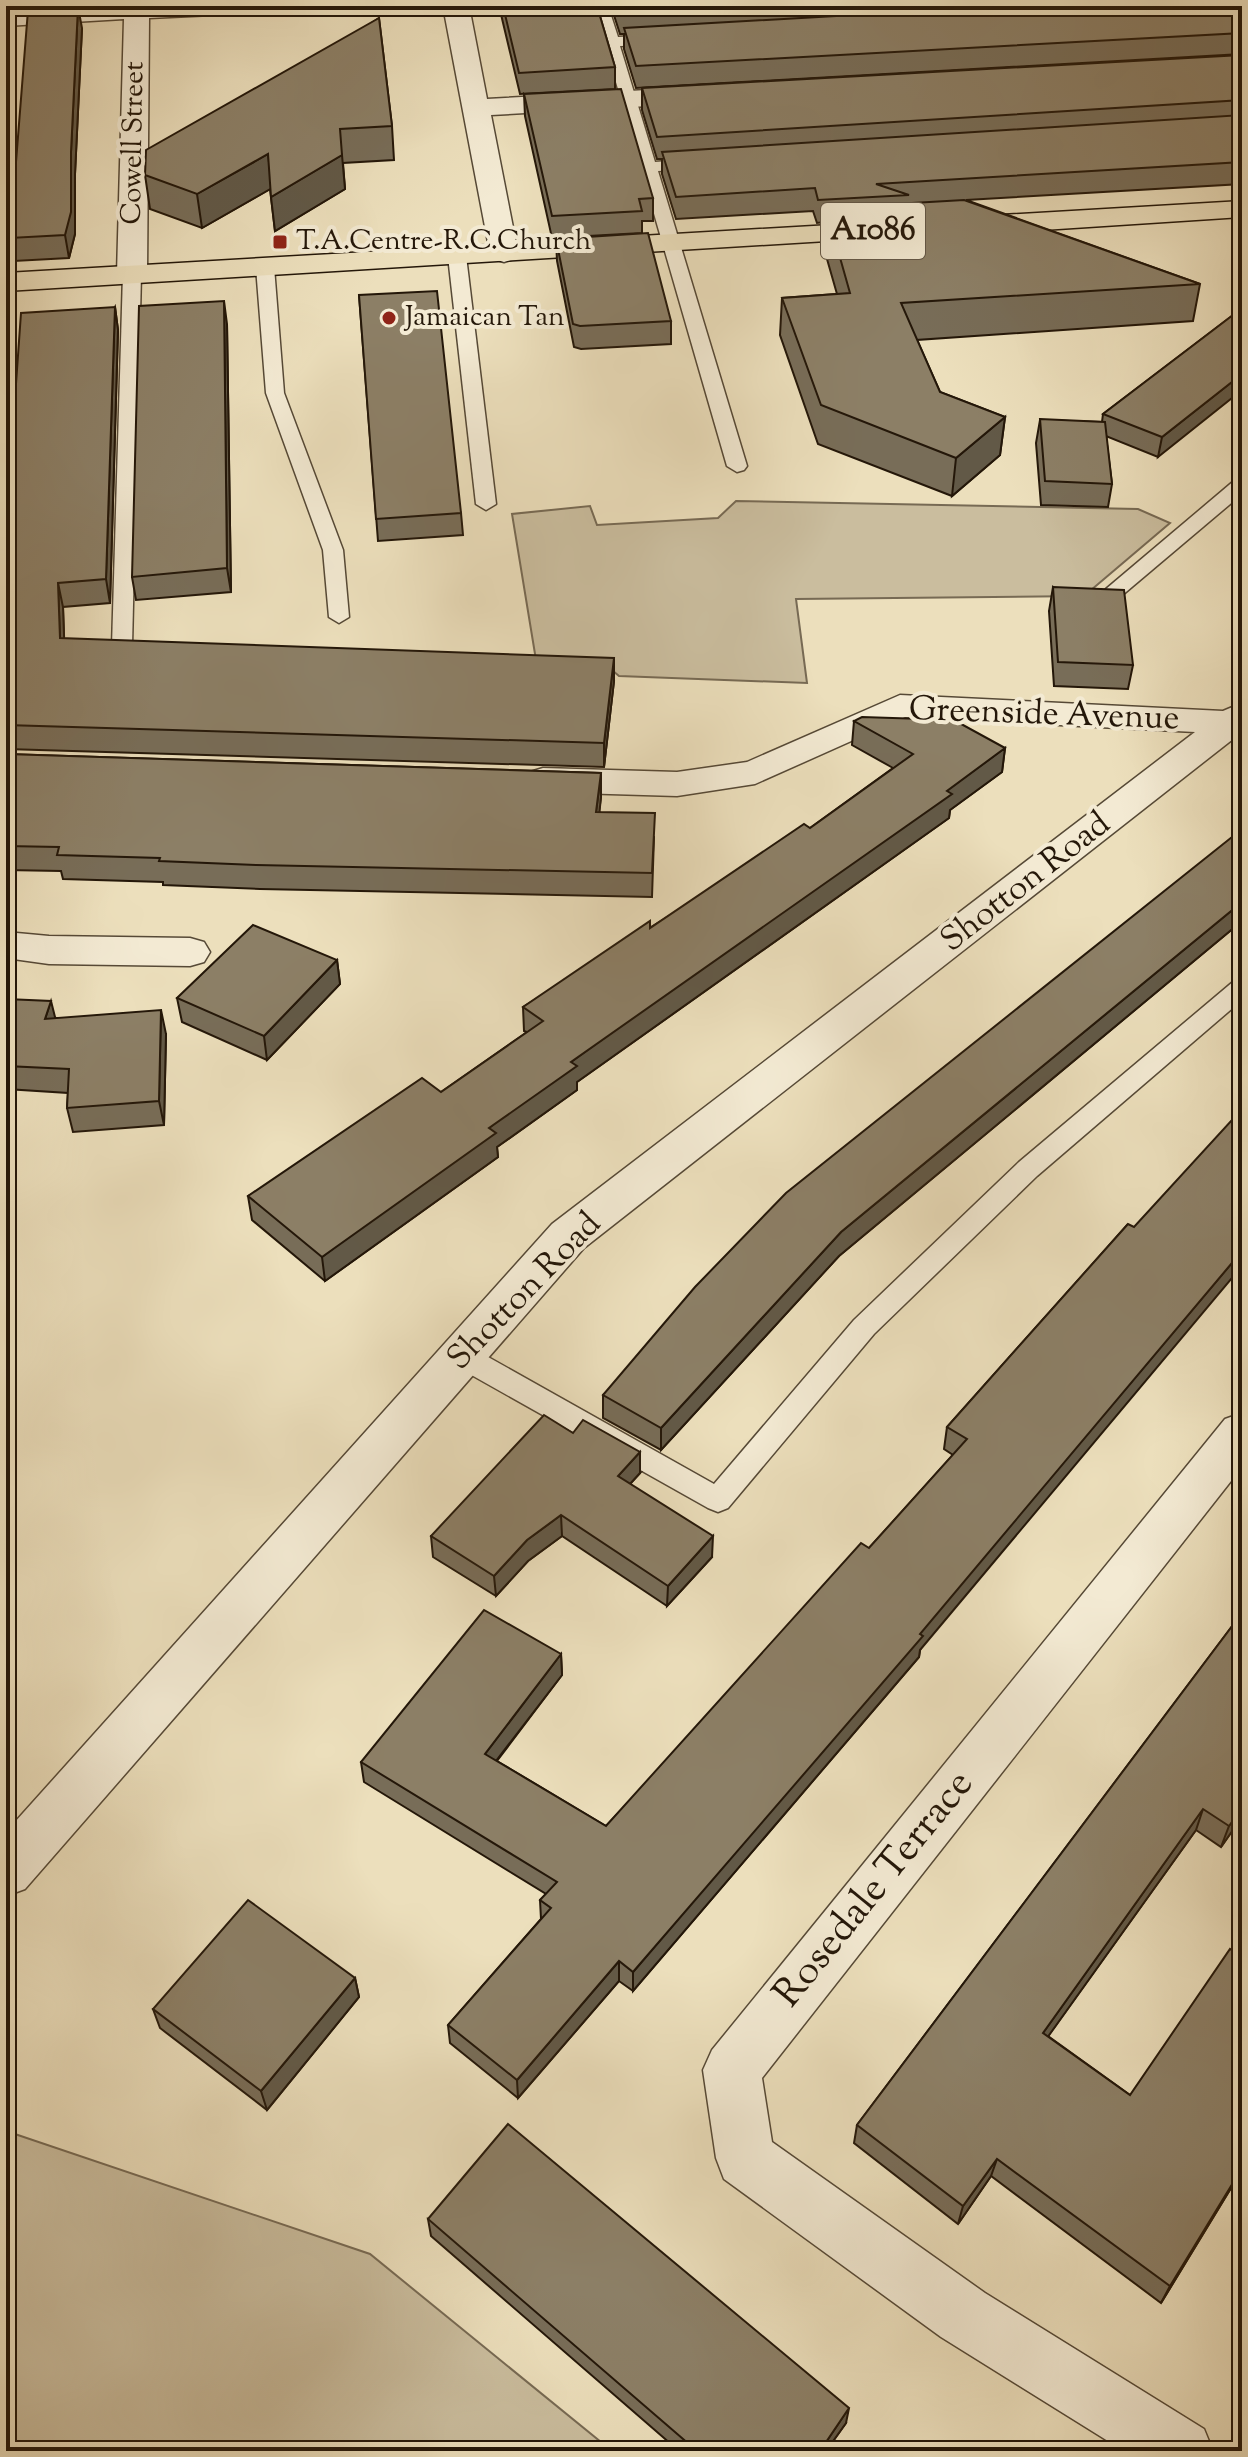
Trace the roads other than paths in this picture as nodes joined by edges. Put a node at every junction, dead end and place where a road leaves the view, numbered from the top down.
1 (234, 6) edge
2 (456, 6) edge
3 (601, 6) edge
4 (137, 11) junction
5 (6, 18) edge
6 (675, 39) edge
7 (612, 42) junction
8 (723, 94) edge
9 (629, 99) junction
10 (475, 108) junction
11 (712, 163) edge
12 (649, 167) junction
13 (1242, 209) edge
14 (942, 227) edge
15 (910, 229) edge
16 (673, 243) junction
17 (504, 253) junction
18 (457, 256) junction
19 (265, 267) junction
20 (132, 274) junction
21 (6, 282) edge
22 (737, 466) dead end
23 (1242, 484) edge
24 (486, 504) dead end
25 (1113, 593) edge
26 (339, 617) dead end
27 (122, 646) edge
28 (1238, 718) edge
29 (503, 779) edge
30 (6, 945) edge
31 (190, 952) dead end
32 (1242, 987) edge
33 (462, 1356) junction
34 (1242, 1432) edge
35 (6, 1871) edge
36 (1182, 2451) edge

1 - 4 street
2 - 10 street
3 - 7 lane
4 - 5 street
4 - 20 street, Cowell Street
6 - 7 lane
7 - 9 lane
8 - 9 street
9 - 10 street
9 - 12 lane
10 - 17 street
11 - 12 lane
12 - 16 lane
13 - 14 main road, A1086
15 - 16 main road, A1086
16 - 17 main road, A1086
16 - 22 lane
17 - 18 main road, A1086
18 - 19 main road, A1086
18 - 24 lane
19 - 20 main road, A1086
19 - 26 lane
20 - 21 main road, A1086
20 - 27 lane
23 - 25 lane
28 - 29 street, Greenside Avenue
28 - 33 street, Shotton Road
30 - 31 street
32 - 33 lane
33 - 35 street, Shotton Road
34 - 36 street, Rosedale Terrace

